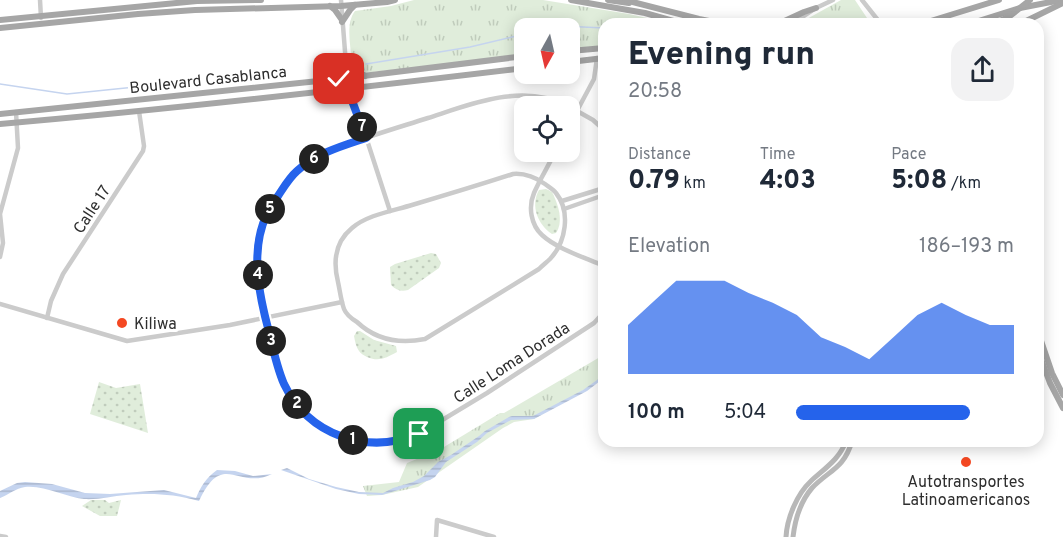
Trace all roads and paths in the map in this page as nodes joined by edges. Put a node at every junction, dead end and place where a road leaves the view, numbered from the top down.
1 (40, 0) edge
2 (261, 0) edge
3 (395, 0) edge
4 (571, 0) edge
5 (608, 0) edge
6 (625, 0) edge
7 (833, 0) edge
8 (862, 0) edge
9 (999, 0) edge
10 (1030, 0) edge
11 (1062, 1) edge
12 (341, 3) edge
13 (355, 4) junction
14 (329, 6) junction
15 (816, 8) junction
16 (1020, 8) junction
17 (41, 17) junction
18 (689, 17) joint
19 (664, 18) edge
20 (681, 18) edge
21 (694, 18) edge
22 (791, 18) edge
23 (801, 18) edge
24 (876, 18) edge
25 (940, 18) edge
26 (988, 18) edge
27 (1006, 18) edge
28 (1031, 18) edge
29 (0, 20) edge
30 (342, 21) junction
31 (42, 25) junction
32 (0, 28) edge
33 (598, 49) edge
34 (580, 50) edge
35 (346, 57) junction
36 (514, 57) edge
37 (598, 58) edge
38 (580, 61) edge
39 (598, 67) edge
40 (514, 69) edge
41 (366, 76) junction
42 (347, 78) junction
43 (348, 90) junction
44 (531, 96) edge
45 (580, 107) edge
46 (139, 111) junction
47 (16, 112) junction
48 (580, 112) edge
49 (0, 114) edge
50 (17, 122) junction
51 (0, 124) edge
52 (598, 125) edge
53 (366, 138) junction
54 (550, 162) edge
55 (541, 181) junction
56 (598, 190) edge
57 (598, 197) edge
58 (562, 201) junction
59 (564, 209) junction
60 (390, 212) junction
61 (559, 246) junction
62 (0, 257) edge
63 (598, 263) edge
64 (342, 302) junction
65 (0, 304) edge
66 (46, 318) junction
67 (266, 318) junction
68 (598, 319) edge
69 (1044, 350) edge
70 (1044, 367) edge
71 (1063, 395) edge
72 (1063, 408) edge
73 (843, 447) edge
74 (849, 447) edge
75 (0, 536) edge
76 (6, 537) edge
77 (436, 537) edge
78 (494, 537) edge
79 (786, 537) edge
80 (793, 537) edge

1 - 17 street
2 - 17 main road
3 - 13 main road
4 - 19 main road
5 - 20 main road
6 - 18 main road
7 - 15 street
8 - 24 street
9 - 25 main road
10 - 16 main road
11 - 16 main road
11 - 28 main road
12 - 13 main road
12 - 14 main road
12 - 30 street
13 - 30 main road
14 - 30 main road
14 - 31 main road
15 - 22 main road
15 - 23 street
16 - 26 main road
16 - 27 main road
17 - 29 main road
17 - 31 street
18 - 21 main road
30 - 35 street
31 - 32 main road
33 - 34 main road
35 - 41 main road
35 - 42 street
36 - 41 main road, Boulevard Casablanca
37 - 38 main road
39 - 45 street
40 - 43 main road, Boulevard Casablanca
41 - 42 main road, Boulevard Casablanca
42 - 43 street
42 - 47 main road, Boulevard Casablanca
43 - 46 main road, Boulevard Casablanca
43 - 53 street
44 - 53 street, Calle Loma Dorada
46 - 50 main road, Boulevard Casablanca
46 - 66 street, Calle 17
47 - 49 main road, Boulevard Casablanca
47 - 50 street
48 - 52 street, Calle Loma Dorada
50 - 51 main road, Boulevard Casablanca
50 - 62 street
53 - 60 street
53 - 67 street, Calle Loma Dorada
54 - 55 street
55 - 58 street
55 - 60 street
55 - 61 street
56 - 58 street
57 - 59 street
58 - 59 street
59 - 61 street
60 - 64 street
61 - 63 street
61 - 64 street
64 - 67 street
65 - 66 street
66 - 67 street
67 - 68 street, Calle Loma Dorada
69 - 71 main road
70 - 72 main road
73 - 79 main road
74 - 80 main road
75 - 76 street
77 - 78 street

